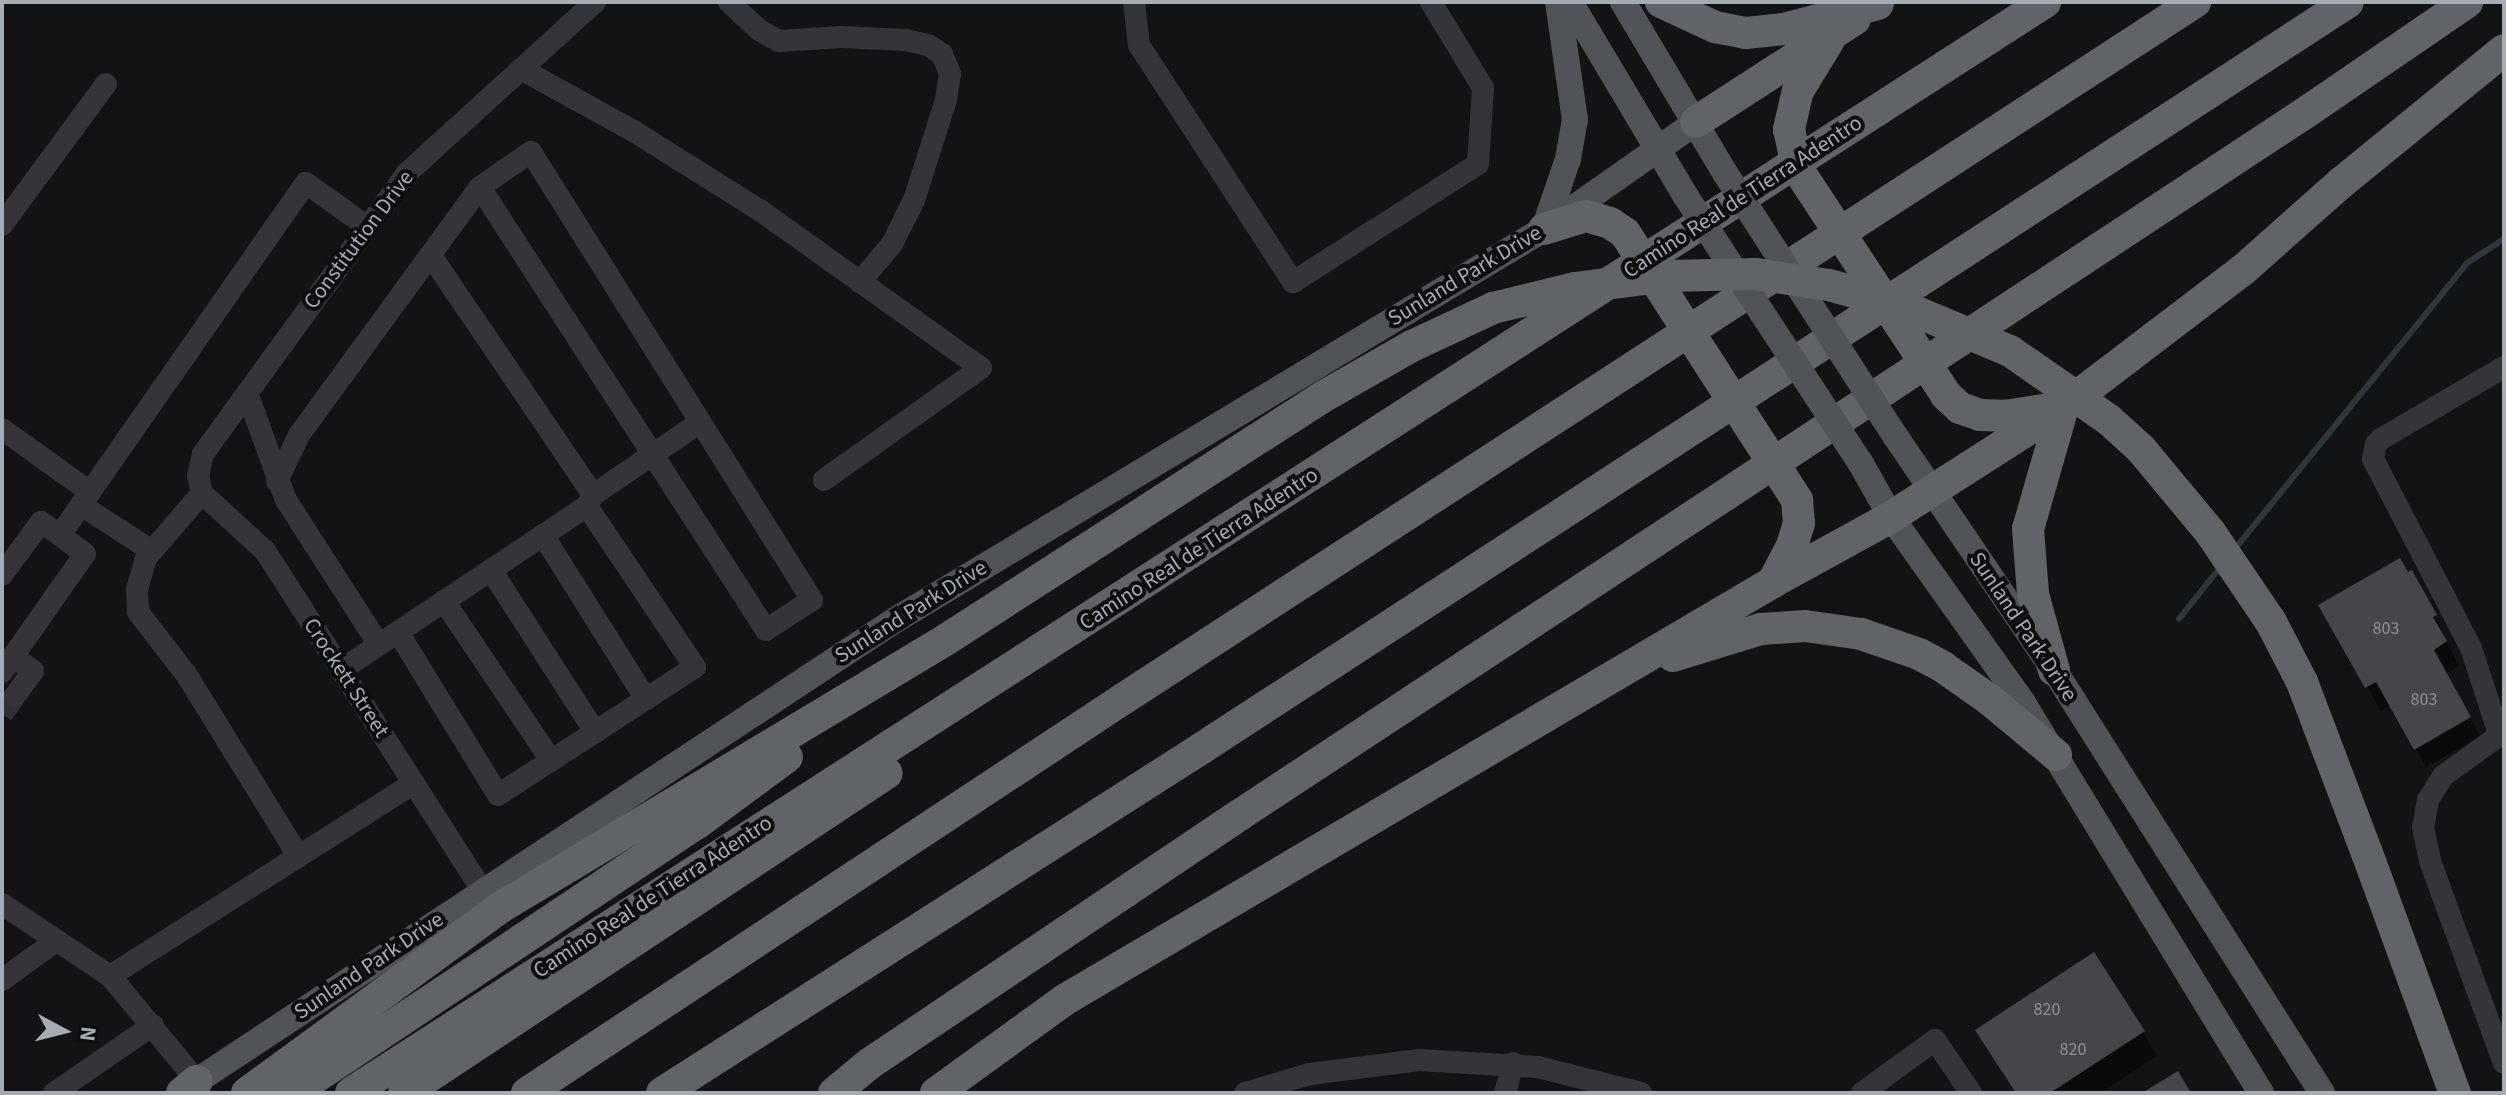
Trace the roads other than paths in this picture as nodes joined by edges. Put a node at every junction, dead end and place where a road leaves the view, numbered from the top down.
1 (595, 2) edge
2 (729, 2) edge
3 (1134, 2) edge
4 (1431, 2) edge
5 (1558, 2) edge
6 (1570, 2) edge
7 (1623, 2) edge
8 (1661, 2) edge
9 (2045, 2) edge
10 (2195, 2) edge
11 (2348, 2) edge
12 (2467, 2) edge
13 (1880, 3) edge
14 (1833, 34) junction
15 (2504, 50) edge
16 (521, 69) junction
17 (106, 84) dead end
18 (1696, 122) junction
19 (1656, 149) junction
20 (480, 187) junction
21 (2, 225) edge
22 (366, 226) junction
23 (1544, 229) junction
24 (432, 257) junction
25 (860, 282) junction
26 (2504, 367) edge
27 (247, 393) junction
28 (2063, 407) junction
29 (699, 423) junction
30 (2, 429) edge
31 (652, 455) junction
32 (824, 480) dead end
33 (277, 481) junction
34 (200, 485) junction
35 (1930, 492) junction
36 (85, 498) junction
37 (590, 500) junction
38 (1891, 517) junction
39 (60, 535) junction
40 (543, 535) junction
41 (152, 551) junction
42 (491, 570) junction
43 (1168, 570) junction
44 (2, 575) edge
45 (1773, 582) junction
46 (444, 601) junction
47 (388, 638) junction
48 (947, 639) junction
49 (8, 664) edge
50 (341, 670) junction
51 (2054, 670) junction
52 (1610, 678) junction
53 (15, 696) tunnel mouth
54 (646, 699) junction
55 (595, 732) junction
56 (2502, 733) edge
57 (2056, 755) junction
58 (551, 760) junction
59 (414, 783) junction
60 (299, 857) junction
61 (482, 890) junction
62 (2, 904) edge
63 (57, 940) junction
64 (110, 976) junction
65 (2, 980) edge
66 (153, 1025) junction
67 (1513, 1063) junction
68 (2504, 1063) edge
69 (869, 1064) junction
70 (185, 1089) edge
71 (54, 1093) edge
72 (247, 1093) edge
73 (292, 1093) edge
74 (351, 1093) edge
75 (404, 1093) edge
76 (527, 1093) edge
77 (662, 1093) edge
78 (816, 1093) edge
79 (834, 1093) edge
80 (936, 1093) edge
81 (1245, 1093) edge
82 (1505, 1093) edge
83 (1641, 1093) edge
84 (1862, 1093) edge
85 (1971, 1093) edge
86 (2261, 1093) edge
87 (2322, 1093) edge
88 (2455, 1093) edge

1 - 16 street, Constitution Drive
2 - 25 street
3 - 4 street
5 - 23 main road
6 - 19 main road, Sunland Park Drive
7 - 18 main road, Sunland Park Drive
8 - 13 highway
9 - 43 highway, Camino Real de Tierra Adentro
10 - 76 highway
11 - 77 highway
12 - 69 highway
13 - 14 highway
14 - 18 highway
14 - 28 highway, bridge
15 - 28 highway
16 - 22 street, Constitution Drive
16 - 25 street
17 - 21 street
18 - 19 main road, Sunland Park Drive
18 - 35 main road, Sunland Park Drive, bridge
19 - 23 main road, Sunland Park Drive
19 - 38 main road, Sunland Park Drive, bridge
20 - 24 street
20 - 29 street
20 - 31 street
22 - 27 street, Constitution Drive
22 - 36 street
23 - 45 highway, bridge
23 - 61 main road, Sunland Park Drive
24 - 33 street
24 - 37 street
25 - 32 street
26 - 56 street
27 - 33 street
27 - 34 street, Constitution Drive
28 - 35 highway
28 - 51 highway
29 - 31 street
29 - 31 street
30 - 36 street
31 - 37 street
33 - 47 street
34 - 41 street, Constitution Drive
34 - 50 street, Crockett Street
35 - 38 highway
35 - 51 main road, Sunland Park Drive
36 - 39 street
36 - 41 street
37 - 40 street
37 - 54 street
38 - 45 highway
38 - 57 main road, Sunland Park Drive
39 - 44 street
39 - 49 street
40 - 42 street
40 - 54 street
41 - 60 street, Constitution Drive
42 - 46 street
42 - 55 street
43 - 74 highway, Camino Real de Tierra Adentro
43 - 75 highway
45 - 52 highway
46 - 47 street
46 - 58 street
47 - 50 street
47 - 58 street
48 - 72 highway
48 - 73 highway
48 - 88 highway, bridge
49 - 53 street
50 - 59 street, Crockett Street
51 - 87 main road, Sunland Park Drive
52 - 57 highway
52 - 80 highway
54 - 55 street
55 - 58 street
56 - 68 street
57 - 86 main road, Sunland Park Drive
59 - 60 street
59 - 61 street, Crockett Street
60 - 64 street
61 - 70 main road, Sunland Park Drive
62 - 63 street
63 - 64 street
63 - 65 street
64 - 66 street
66 - 70 street
66 - 71 street
67 - 81 street
67 - 82 street
67 - 83 street
69 - 78 highway
69 - 79 highway
84 - 85 street

